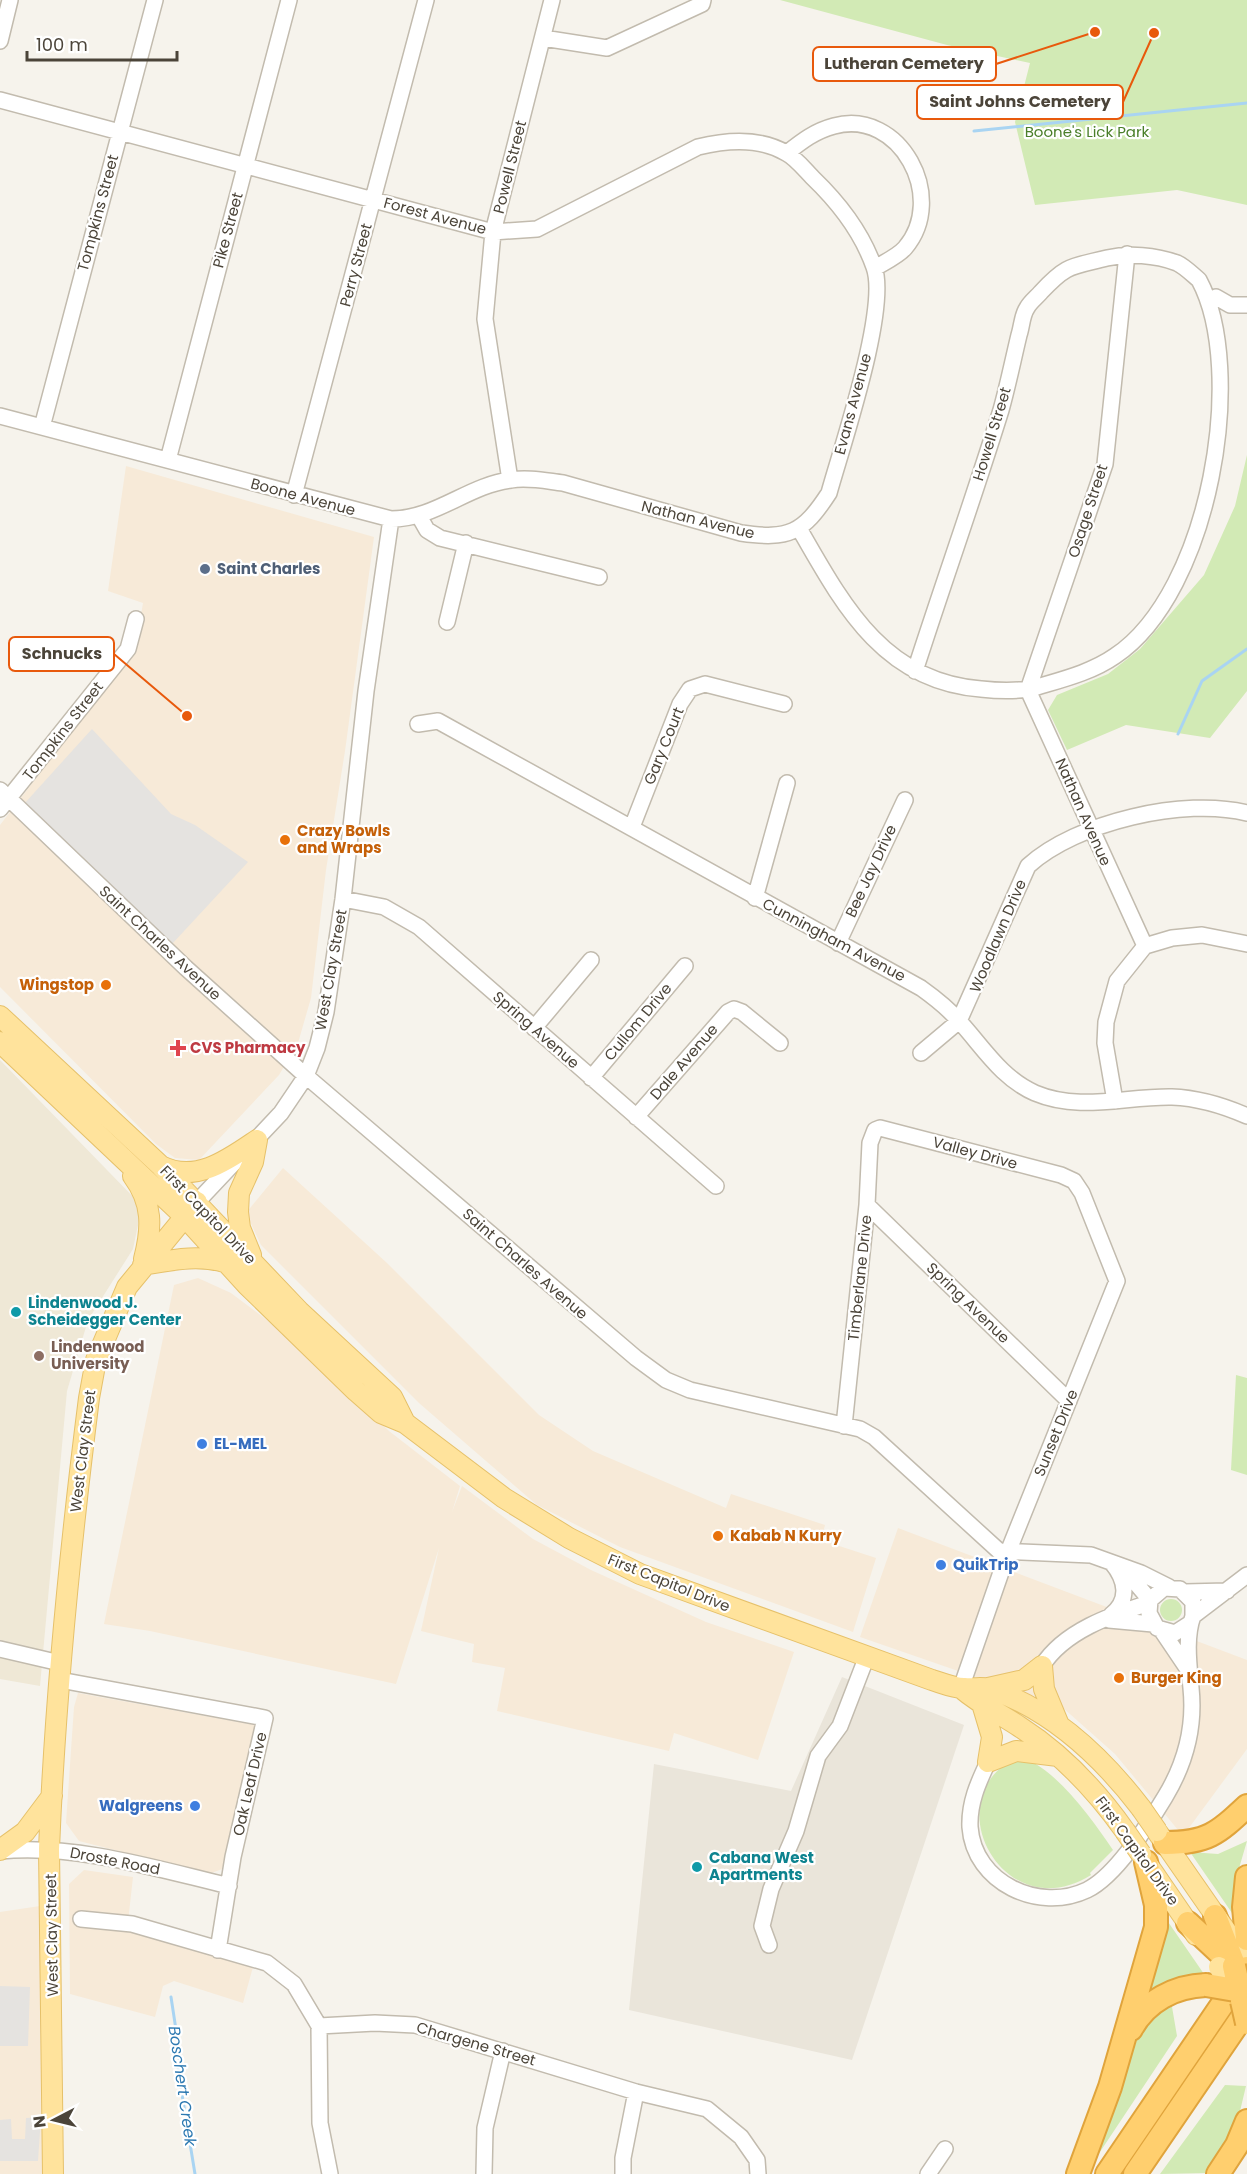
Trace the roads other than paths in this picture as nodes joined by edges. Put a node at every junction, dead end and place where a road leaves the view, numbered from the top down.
1 (10, 0) edge
2 (154, 0) edge
3 (289, 0) edge
4 (426, 0) edge
5 (552, 0) edge
6 (702, 2) edge
7 (543, 38) junction
8 (0, 41) edge
9 (0, 99) edge
10 (119, 131) junction
11 (787, 153) junction
12 (246, 165) junction
13 (373, 199) junction
14 (493, 232) junction
15 (1127, 254) junction
16 (875, 268) junction
17 (1215, 296) junction
18 (1247, 305) edge
19 (1229, 318) dead end
20 (0, 416) edge
21 (42, 427) junction
22 (168, 460) junction
23 (510, 480) junction
24 (294, 495) junction
25 (419, 516) junction
26 (391, 519) junction
27 (800, 530) junction
28 (1212, 534) dead end
29 (466, 543) junction
30 (599, 577) dead end
31 (136, 619) dead end
32 (447, 622) dead end
33 (915, 671) junction
34 (1028, 690) junction
35 (783, 704) dead end
36 (418, 724) dead end
37 (787, 783) dead end
38 (3, 799) edge
39 (905, 800) dead end
40 (1247, 813) edge
41 (632, 827) junction
42 (1090, 830) junction
43 (755, 898) junction
44 (343, 899) junction
45 (838, 943) junction
46 (1247, 944) edge
47 (1145, 946) junction
48 (591, 960) dead end
49 (685, 966) dead end
50 (0, 1016) edge
51 (959, 1021) junction
52 (534, 1028) junction
53 (0, 1042) edge
54 (780, 1043) dead end
55 (921, 1053) dead end
56 (306, 1076) junction
57 (591, 1078) junction
58 (1116, 1101) junction
59 (1247, 1116) edge
60 (636, 1118) junction
61 (874, 1130) joint
62 (257, 1140) junction
63 (108, 1143) junction
64 (161, 1166) junction
65 (1074, 1181) joint
66 (716, 1186) dead end
67 (867, 1205) junction
68 (190, 1209) junction
69 (228, 1263) junction
70 (143, 1265) junction
71 (257, 1267) junction
72 (1069, 1401) junction
73 (405, 1423) junction
74 (844, 1426) junction
75 (1008, 1552) junction
76 (1118, 1565) junction
77 (1247, 1575) edge
78 (1169, 1587) junction
79 (1227, 1591) junction
80 (1185, 1592) junction
81 (1150, 1601) junction
82 (1106, 1620) junction
83 (1191, 1620) junction
84 (1158, 1627) junction
85 (0, 1649) edge
86 (867, 1656) junction
87 (1042, 1666) junction
88 (1189, 1671) junction
89 (60, 1672) junction
90 (961, 1688) junction
91 (986, 1697) junction
92 (1059, 1725) junction
93 (1059, 1756) junction
94 (988, 1762) junction
95 (52, 1796) junction
96 (1247, 1806) edge
97 (1161, 1837) junction
98 (49, 1849) junction
99 (0, 1850) edge
100 (1143, 1858) junction
101 (1247, 1877) edge
102 (229, 1886) junction
103 (1215, 1916) joint
104 (81, 1918) dead end
105 (1188, 1923) joint
106 (769, 1946) dead end
107 (218, 1950) junction
108 (1240, 1972) edge
109 (1247, 2023) edge
110 (319, 2026) junction
111 (1123, 2046) junction
112 (503, 2050) junction
113 (636, 2092) junction
114 (1247, 2121) edge
115 (945, 2149) dead end
116 (1247, 2155) edge
117 (53, 2174) edge
118 (330, 2174) edge
119 (484, 2174) edge
120 (623, 2174) edge
121 (758, 2174) edge
122 (928, 2174) edge
123 (1078, 2174) edge
124 (1107, 2174) edge
125 (1135, 2174) edge
126 (1218, 2174) edge

1 - 8 street
2 - 10 street, Tompkins Street
3 - 12 street, Pike Street
4 - 13 street, Perry Street
5 - 7 street, Powell Street
6 - 7 street
7 - 14 street, Powell Street
9 - 10 street, Forest Avenue
10 - 12 street, Forest Avenue
10 - 21 street, Tompkins Street
11 - 14 street, Forest Avenue
11 - 16 street, Forest Avenue
11 - 16 street
12 - 13 street, Forest Avenue
12 - 22 street, Pike Street
13 - 14 street, Forest Avenue
13 - 24 street, Perry Street
14 - 23 street, Powell Street
15 - 17 street
15 - 33 street, Howell Street
15 - 34 street, Osage Street
16 - 27 street, Evans Avenue
17 - 18 street
17 - 19 street
20 - 21 street, Boone Avenue
21 - 22 street, Boone Avenue
22 - 24 street, Boone Avenue
23 - 25 street, Nathan Avenue
23 - 27 street, Nathan Avenue
24 - 26 street, Boone Avenue
25 - 26 street, Boone Avenue
25 - 29 street
26 - 44 street, West Clay Street
27 - 33 street
28 - 34 street
29 - 30 street
29 - 32 street
31 - 38 street, Tompkins Street
33 - 34 street
34 - 42 street, Nathan Avenue
35 - 41 street, Gary Court
36 - 41 street, Cunningham Avenue
37 - 43 street
38 - 56 street, Saint Charles Avenue
39 - 45 street, Bee Jay Drive
40 - 42 street, Woodlawn Drive
41 - 43 street, Cunningham Avenue
42 - 47 street, Nathan Avenue
42 - 51 street, Woodlawn Drive
43 - 45 street, Cunningham Avenue
44 - 52 street, Spring Avenue
44 - 56 street, West Clay Street
45 - 51 street, Cunningham Avenue
46 - 47 street
47 - 58 street
48 - 52 street
49 - 57 street, Cullom Drive
50 - 64 main road, First Capitol Drive
51 - 55 street
51 - 58 street, Cunningham Avenue
52 - 57 street, Spring Avenue
53 - 63 main road, First Capitol Drive
54 - 60 street, Dale Avenue
56 - 62 street, West Clay Street
56 - 74 street, Saint Charles Avenue
57 - 60 street, Spring Avenue
58 - 59 street, Cunningham Avenue
60 - 66 street, Spring Avenue
61 - 65 street, Valley Drive
61 - 67 street, Timberlane Drive
62 - 64 main road
62 - 68 street, West Clay Street
62 - 71 main road
63 - 68 main road, First Capitol Drive
63 - 70 main road
64 - 68 main road, First Capitol Drive
65 - 72 street, Sunset Drive
67 - 72 street, Spring Avenue
67 - 74 street, Timberlane Drive
68 - 69 main road, First Capitol Drive
68 - 70 main road, West Clay Street
68 - 71 main road, First Capitol Drive
69 - 70 main road
69 - 73 main road, First Capitol Drive
70 - 89 main road, West Clay Street
71 - 73 main road, First Capitol Drive
72 - 75 street, Sunset Drive
73 - 86 main road, First Capitol Drive
74 - 75 street, Saint Charles Avenue
75 - 76 street, Saint Charles Avenue
75 - 90 street, Sunset Drive
76 - 78 street, Saint Charles Avenue
76 - 81 street
76 - 82 street
77 - 79 street
78 - 80 street
78 - 81 street
79 - 80 street
79 - 83 street
80 - 83 street
81 - 82 street
81 - 84 street
82 - 84 street
82 - 87 street
83 - 84 street
83 - 88 street
84 - 88 street
85 - 89 street
86 - 90 main road, First Capitol Drive
86 - 106 street
87 - 91 main road
87 - 92 main road
88 - 94 street
89 - 95 main road, West Clay Street
89 - 102 street, Oak Leaf Drive
90 - 91 main road, First Capitol Drive
91 - 92 main road, First Capitol Drive
91 - 93 main road, First Capitol Drive
91 - 94 main road
92 - 97 main road, First Capitol Drive, bridge
93 - 94 main road
93 - 100 main road, First Capitol Drive, bridge
95 - 98 main road, West Clay Street
95 - 99 main road
96 - 97 highway
97 - 103 main road, First Capitol Drive
98 - 99 street, Droste Road
98 - 102 street, Droste Road
98 - 117 main road, West Clay Street
100 - 105 main road, First Capitol Drive
100 - 111 highway
101 - 108 highway
102 - 107 street, Oak Leaf Drive
103 - 108 highway
104 - 107 street
105 - 108 highway
107 - 110 street
108 - 109 highway, bridge
108 - 111 highway, bridge
108 - 124 highway
108 - 125 highway
110 - 112 street, Chargene Street
110 - 118 street
111 - 123 highway
112 - 113 street, Chargene Street
112 - 119 street
113 - 120 street
113 - 121 street, Chargene Street
114 - 126 highway
115 - 122 street
116 - 126 highway

